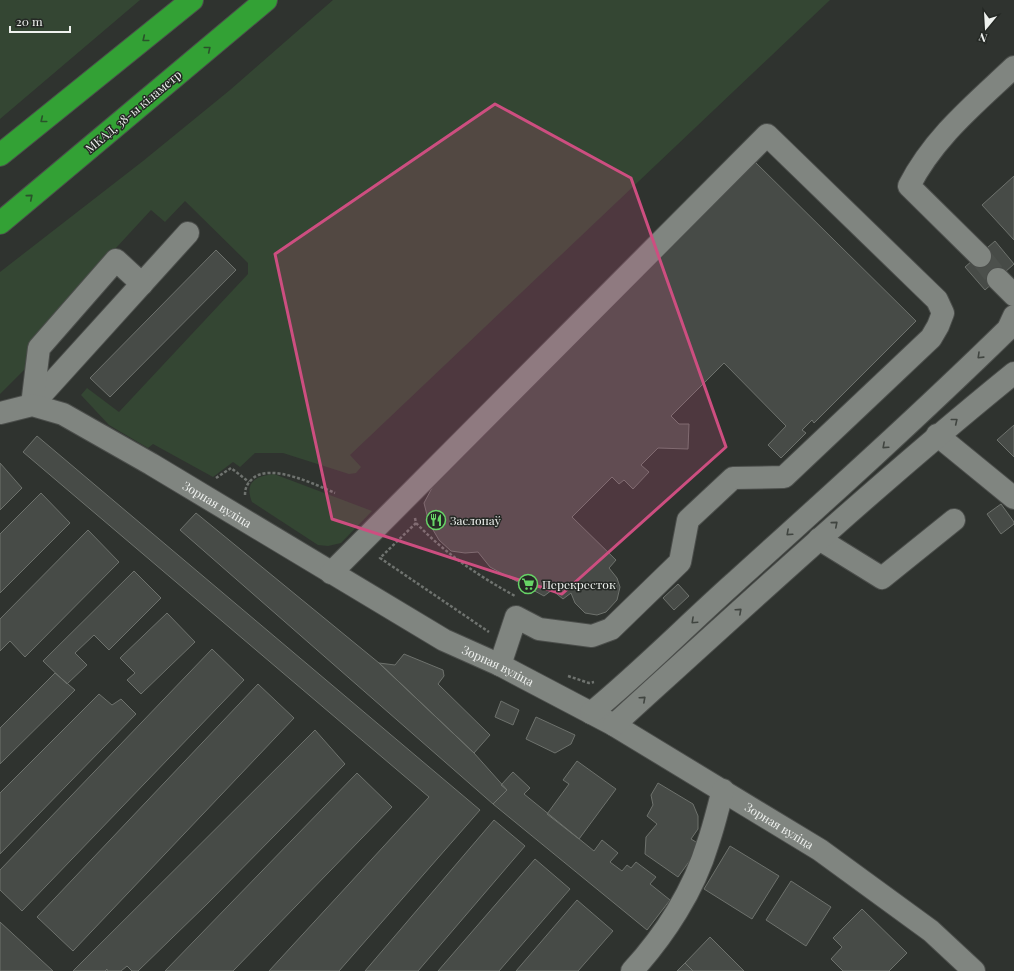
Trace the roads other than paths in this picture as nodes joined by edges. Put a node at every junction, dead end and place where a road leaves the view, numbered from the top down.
1 (192, 0) edge
2 (266, 0) edge
3 (1014, 67) edge
4 (0, 155) edge
5 (0, 223) edge
6 (188, 233) dead end
7 (980, 256) tunnel mouth
8 (998, 279) tunnel mouth
9 (142, 284) junction
10 (1014, 295) edge
11 (1011, 323) edge
12 (1014, 373) edge
13 (32, 405) junction
14 (0, 413) edge
15 (937, 435) junction
16 (1014, 498) edge
17 (954, 520) dead end
18 (819, 539) junction
19 (331, 573) junction
20 (500, 665) junction
21 (591, 713) junction
22 (614, 725) junction
23 (723, 790) junction
24 (632, 971) edge
25 (974, 971) edge

1 -> 4 highway
5 -> 2 highway, МКАД, 38-ы кіламетр
3 - 7 street
6 - 9 street
8 - 10 street
9 - 13 street
9 - 13 street
11 -> 21 street
15 -> 12 street
13 - 14 street
13 - 19 street, Зорная вуліца
15 - 16 street
18 -> 15 street
17 - 18 street
22 -> 18 street
19 - 20 street, Зорная вуліца
19 - 20 street
20 - 21 street, Зорная вуліца
21 - 22 street, Зорная вуліца
22 - 23 street, Зорная вуліца
23 - 24 street
23 - 25 street, Зорная вуліца

